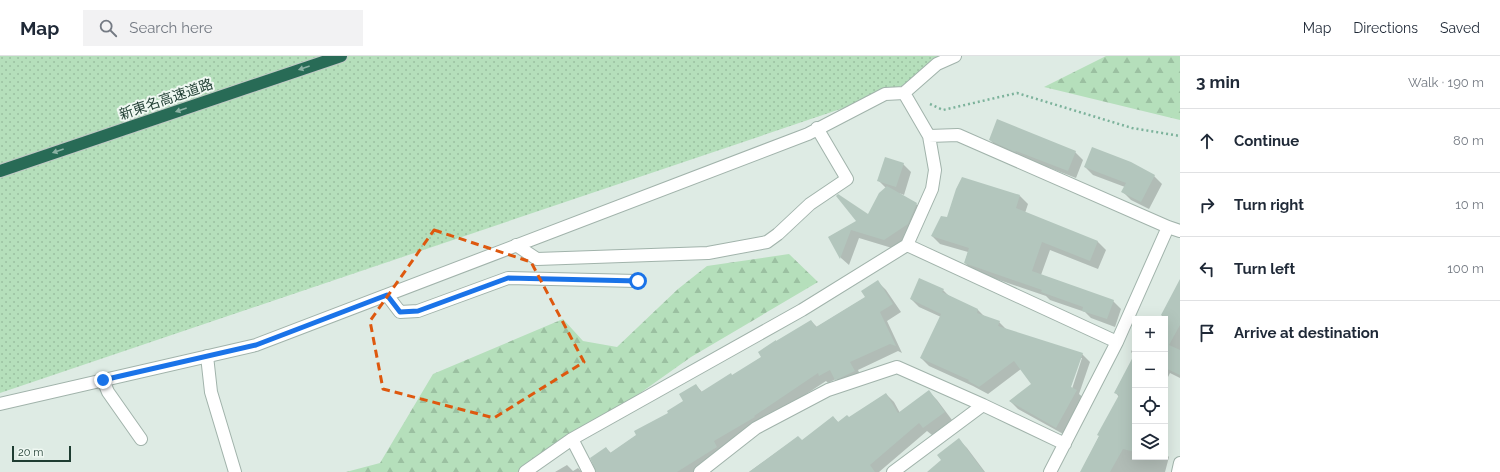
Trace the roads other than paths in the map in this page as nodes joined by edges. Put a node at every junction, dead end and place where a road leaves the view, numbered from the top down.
1 (341, 56) edge
2 (955, 56) edge
3 (904, 92) junction
4 (817, 128) junction
5 (929, 136) junction
6 (0, 171) edge
7 (1168, 227) junction
8 (1180, 231) edge
9 (907, 245) junction
10 (516, 246) junction
11 (638, 281) dead end
12 (387, 295) junction
13 (1117, 342) junction
14 (207, 356) junction
15 (103, 380) junction
16 (0, 404) edge
17 (983, 405) junction
18 (141, 439) dead end
19 (572, 439) junction
20 (1065, 444) junction
21 (1180, 463) edge
22 (235, 472) edge
23 (525, 472) edge
24 (589, 472) edge
25 (700, 472) edge
26 (893, 472) edge
27 (1050, 472) edge
28 (1178, 472) edge

1 -> 6 highway, 新東名高速道路
2 - 3 street
3 - 4 street
3 - 5 street
4 - 10 street
4 - 10 street
5 - 7 street
5 - 9 street
7 - 8 street
7 - 13 street
9 - 13 street
9 - 19 street
10 - 12 street
11 - 12 street
12 - 14 street
13 - 20 street
14 - 15 street
14 - 22 street
15 - 16 street
15 - 18 street
17 - 20 street
17 - 25 street
17 - 26 street
19 - 23 street
19 - 24 street
20 - 27 street
21 - 28 street

